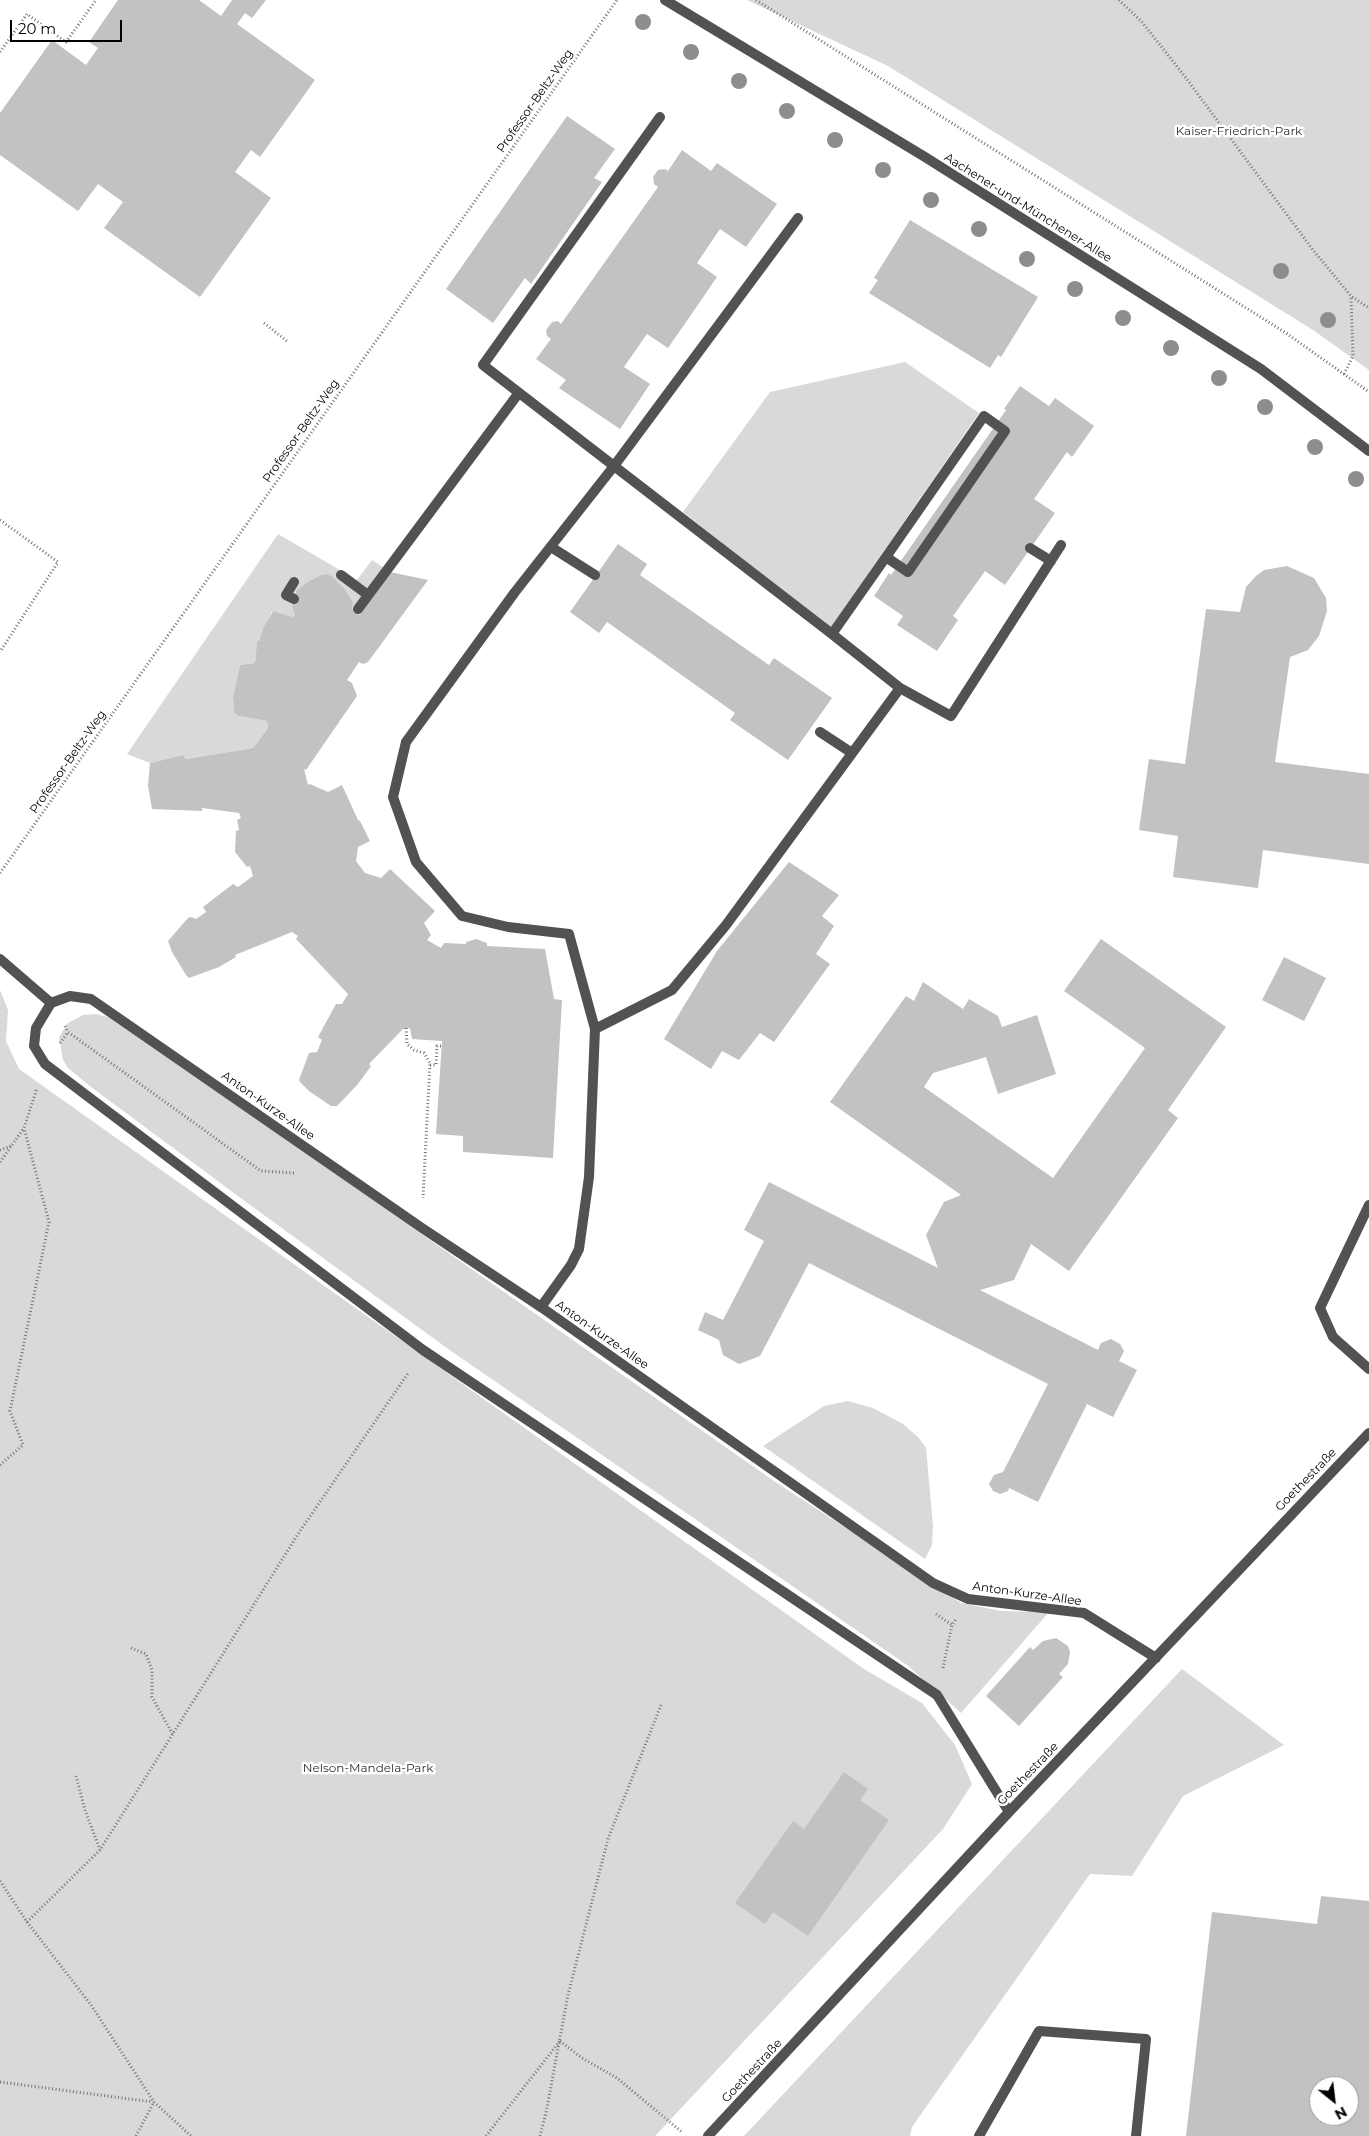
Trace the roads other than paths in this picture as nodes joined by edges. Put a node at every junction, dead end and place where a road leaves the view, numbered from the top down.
1 (665, 0) edge
2 (660, 117) dead end
3 (798, 218) dead end
4 (518, 394) junction
5 (1369, 451) edge
6 (614, 466) junction
7 (1061, 545) dead end
8 (551, 547) junction
9 (1030, 548) dead end
10 (886, 557) junction
11 (1051, 561) junction
12 (341, 575) dead end
13 (595, 575) dead end
14 (294, 582) dead end
15 (368, 596) junction
16 (294, 599) dead end
17 (358, 609) dead end
18 (832, 634) junction
19 (900, 688) junction
20 (820, 732) dead end
21 (852, 753) junction
22 (0, 959) edge
23 (51, 1003) junction
24 (595, 1029) junction
25 (1369, 1204) edge
26 (541, 1307) junction
27 (1369, 1368) edge
28 (1369, 1433) edge
29 (1156, 1658) junction
30 (1009, 1812) junction
31 (708, 2136) edge
32 (979, 2136) edge
33 (1136, 2136) edge

1 - 5 street, Aachener-und-Münchener-Allee
2 - 4 street
3 - 6 street
4 - 6 street
4 - 15 street
6 - 8 street
6 - 18 street
7 - 11 street
8 - 13 street
8 - 24 street
9 - 11 street
10 - 10 street
10 - 18 street
11 - 19 street
12 - 15 street
14 - 16 street
15 - 17 street
18 - 19 street
19 - 21 street
20 - 21 street
21 - 24 street
22 - 23 street
23 - 26 street, Anton-Kurze-Allee
23 - 30 street
24 - 26 street
25 - 27 street
26 - 29 street, Anton-Kurze-Allee
28 - 29 street, Goethestraße
29 - 30 street, Goethestraße
30 - 31 street, Goethestraße
32 - 33 street

